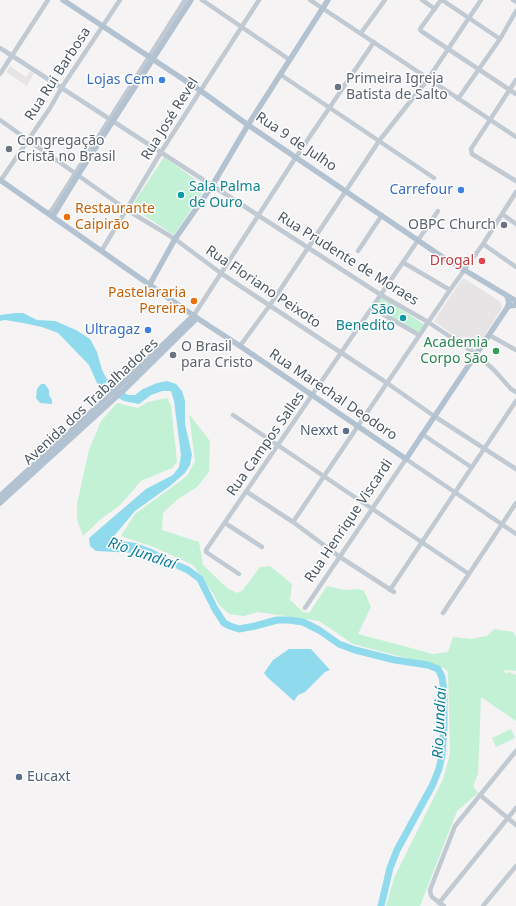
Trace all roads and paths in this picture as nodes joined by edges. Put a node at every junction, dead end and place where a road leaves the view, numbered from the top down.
1 (48, 0) edge
2 (64, 0) edge
3 (120, 0) edge
4 (185, 0) edge
5 (191, 0) edge
6 (202, 0) edge
7 (259, 0) edge
8 (310, 0) edge
9 (328, 0) edge
10 (385, 0) edge
11 (422, 0) edge
12 (441, 0) edge
13 (481, 0) edge
14 (513, 0) edge
15 (516, 2) edge
16 (323, 9) junction
17 (435, 9) junction
18 (516, 11) edge
19 (469, 18) junction
20 (102, 26) junction
21 (241, 28) junction
22 (361, 33) junction
23 (500, 39) junction
24 (374, 42) junction
25 (0, 48) edge
26 (448, 48) junction
27 (12, 55) junction
28 (151, 58) junction
29 (290, 60) junction
30 (479, 69) junction
31 (0, 74) edge
32 (281, 75) junction
33 (428, 79) junction
34 (516, 80) edge
35 (62, 87) junction
36 (510, 90) junction
37 (201, 91) junction
38 (516, 94) edge
39 (458, 99) junction
40 (330, 108) junction
41 (0, 120) edge
42 (111, 120) junction
43 (490, 120) junction
44 (248, 125) junction
45 (516, 137) edge
46 (28, 140) junction
47 (379, 141) junction
48 (161, 152) junction
49 (296, 157) junction
50 (77, 174) junction
51 (434, 178) dead end
52 (0, 180) edge
53 (516, 181) edge
54 (212, 186) junction
55 (346, 191) junction
56 (516, 192) edge
57 (127, 210) junction
58 (438, 212) dead end
59 (50, 214) junction
60 (502, 214) junction
61 (382, 215) junction
62 (259, 216) junction
63 (516, 224) edge
64 (175, 239) junction
65 (419, 240) junction
66 (483, 244) junction
67 (308, 248) junction
68 (102, 250) junction
69 (358, 251) dead end
70 (404, 263) junction
71 (516, 267) edge
72 (464, 269) junction
73 (222, 274) junction
74 (150, 284) junction
75 (450, 290) junction
76 (381, 295) junction
77 (514, 299) edge
78 (270, 305) junction
79 (372, 308) junction
80 (507, 308) junction
81 (196, 317) junction
82 (428, 322) junction
83 (419, 335) junction
84 (489, 335) junction
85 (240, 346) junction
86 (516, 350) edge
87 (341, 353) junction
88 (476, 354) junction
89 (387, 383) junction
90 (516, 392) edge
91 (313, 396) junction
92 (106, 401) junction
93 (516, 401) edge
94 (233, 415) dead end
95 (434, 416) junction
96 (358, 427) junction
97 (422, 434) junction
98 (278, 446) junction
99 (484, 448) junction
100 (406, 459) junction
101 (472, 467) junction
102 (516, 469) edge
103 (324, 477) junction
104 (247, 492) junction
105 (454, 492) junction
106 (0, 496) edge
107 (0, 503) edge
108 (516, 503) edge
109 (372, 509) junction
110 (293, 522) junction
111 (225, 523) junction
112 (502, 524) junction
113 (516, 534) edge
114 (422, 542) junction
115 (262, 547) dead end
116 (340, 557) junction
117 (239, 574) dead end
118 (469, 574) junction
119 (305, 608) dead end
120 (443, 613) dead end
121 (516, 751) edge
122 (480, 795) junction
123 (516, 808) edge
124 (508, 818) junction
125 (516, 825) edge
126 (516, 866) edge
127 (441, 904) edge
128 (483, 906) edge

1 - 27 street
2 - 20 main road, Rua 9 de Julho
3 - 20 street, Rua Rui Barbosa
4 - 28 street
5 - 28 main road
6 - 21 street
7 - 21 street, Rua José Revel
8 - 16 street
9 - 16 main road
10 - 22 street
11 - 17 street
12 - 17 street
12 - 19 street
13 - 19 street
14 - 15 street
16 - 22 street
16 - 29 main road
17 - 26 street
18 - 23 street
19 - 23 street
19 - 26 street
20 - 28 main road, Rua 9 de Julho
20 - 35 street, Rua Rui Barbosa
21 - 29 street
21 - 37 street, Rua José Revel
22 - 24 street
23 - 30 street
24 - 33 street
24 - 40 street
25 - 27 street, Rua Prudente de Moraes
26 - 30 street
26 - 33 street
27 - 31 street
27 - 35 street, Rua Prudente de Moraes
28 - 37 main road, Rua 9 de Julho
28 - 42 main road
29 - 32 main road
30 - 36 street
30 - 39 street
32 - 40 street
32 - 44 main road
33 - 39 street
33 - 47 street
34 - 36 street
35 - 42 street, Rua Prudente de Moraes
35 - 46 street, Rua Rui Barbosa
36 - 38 street
36 - 43 street
37 - 44 main road, Rua 9 de Julho
37 - 48 street, Rua José Revel
39 - 43 street
40 - 47 street
40 - 49 street
41 - 46 street, Rua Floriano Peixoto
42 - 48 street, Rua Prudente de Moraes
42 - 50 main road
43 - 45 street
43 - 53 street
44 - 49 main road, Rua 9 de Julho
44 - 54 main road
46 - 50 street, Rua Floriano Peixoto
46 - 52 street, Rua Rui Barbosa
47 - 51 street
47 - 55 street
48 - 54 street, Rua Prudente de Moraes
48 - 57 street, Rua José Revel
49 - 55 main road, Rua 9 de Julho
49 - 62 street
50 - 57 street, Rua Floriano Peixoto
50 - 59 main road
52 - 59 main road, Rua Marechal Deodoro
54 - 62 street, Rua Prudente de Moraes
54 - 64 main road
55 - 61 main road, Rua 9 de Julho
55 - 67 street
56 - 60 street
57 - 64 street, Rua Floriano Peixoto
57 - 68 street, Rua José Revel
58 - 65 street, Rua Campos Salles
59 - 68 main road, Rua Marechal Deodoro
60 - 63 street
60 - 66 street
61 - 65 main road, Rua 9 de Julho
61 - 69 street
62 - 67 street, Rua Prudente de Moraes
62 - 73 street
64 - 73 street, Rua Floriano Peixoto
64 - 74 main road
65 - 70 street, Rua Campos Salles
65 - 72 main road, Rua 9 de Julho
66 - 71 street
66 - 72 street
67 - 76 street, Rua Prudente de Moraes
67 - 78 street
68 - 74 main road, Rua Marechal Deodoro
70 - 75 street
70 - 76 street, Rua Campos Salles
72 - 75 street
72 - 77 main road, Rua 9 de Julho
73 - 78 street, Rua Floriano Peixoto
73 - 81 street
74 - 81 main road, Rua Marechal Deodoro
75 - 82 street
76 - 79 street, Rua Campos Salles
76 - 82 street, Rua Prudente de Moraes
77 - 80 main road
77 - 80 main road
78 - 85 street
78 - 87 street, Rua Floriano Peixoto
79 - 83 street
79 - 87 street, Rua Campos Salles
80 - 84 main road, Rua Henrique Viscardi
81 - 85 main road, Rua Marechal Deodoro
81 - 92 main road, Avenida dos Trabalhadores
82 - 83 street
82 - 88 street, Rua Prudente de Moraes
83 - 89 street
84 - 86 street
84 - 88 main road, Rua Henrique Viscardi
85 - 91 main road, Rua Marechal Deodoro
87 - 89 street, Rua Floriano Peixoto
87 - 91 street, Rua Campos Salles
88 - 90 street, Rua Prudente de Moraes
88 - 95 main road, Rua Henrique Viscardi
89 - 95 street, Rua Floriano Peixoto
89 - 96 street
91 - 96 main road, Rua Marechal Deodoro
91 - 98 street, Rua Campos Salles
92 - 106 main road, Avenida dos Trabalhadores
92 - 107 main road, Avenida dos Trabalhadores
93 - 99 street
94 - 98 street
95 - 97 main road, Rua Henrique Viscardi
95 - 99 street, Rua Floriano Peixoto
96 - 100 main road, Rua Marechal Deodoro
96 - 103 street
97 - 100 main road, Rua Henrique Viscardi
97 - 101 street
98 - 103 street
98 - 104 street, Rua Campos Salles
99 - 101 street
99 - 102 street, Rua Floriano Peixoto
100 - 105 street, Rua Marechal Deodoro
100 - 109 street, Rua Henrique Viscardi
101 - 105 street
103 - 109 street
103 - 110 street
104 - 110 street
104 - 111 street, Rua Campos Salles
105 - 112 street, Rua Marechal Deodoro
105 - 114 street
108 - 112 street
109 - 114 street
109 - 116 street, Rua Henrique Viscardi
110 - 116 street
111 - 115 street
111 - 117 street, Rua Campos Salles
112 - 113 street, Rua Marechal Deodoro
112 - 118 street
114 - 116 street
114 - 118 street
116 - 119 street, Rua Henrique Viscardi
118 - 120 street
121 - 122 street
122 - 124 street
122 - 127 street
123 - 124 street
124 - 125 street
124 - 127 street
126 - 128 street

